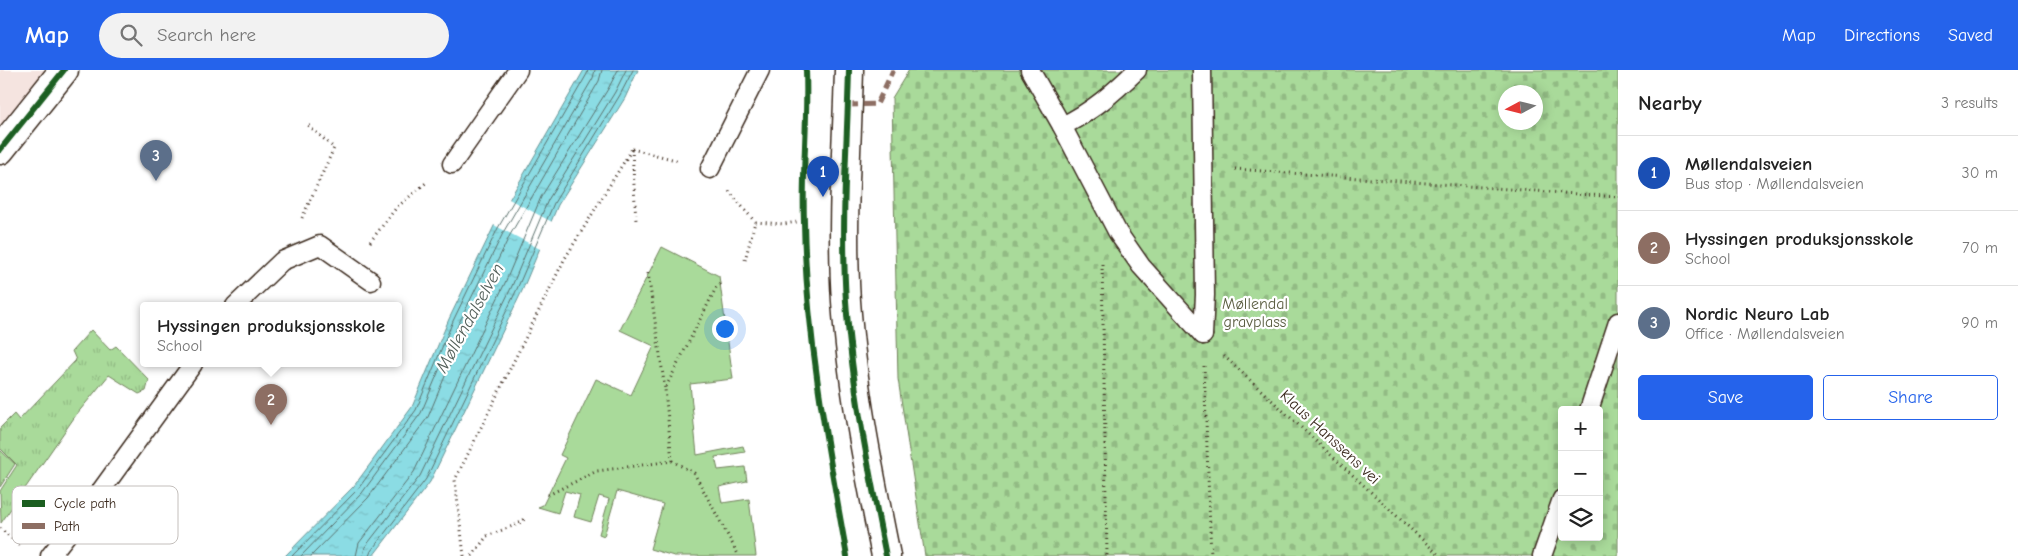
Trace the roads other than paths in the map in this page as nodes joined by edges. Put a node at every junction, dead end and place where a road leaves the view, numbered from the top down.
1 (64, 70) edge
2 (518, 70) edge
3 (760, 70) edge
4 (849, 70) edge
5 (1030, 70) edge
6 (1137, 70) edge
7 (1202, 70) edge
8 (1062, 126) junction
9 (0, 150) edge
10 (452, 164) dead end
11 (710, 168) road end
12 (371, 281) dead end
13 (239, 302) edge
14 (1618, 322) edge
15 (191, 367) edge
16 (1591, 406) edge
17 (104, 486) edge
18 (1558, 510) edge
19 (60, 544) edge
20 (50, 556) edge
21 (886, 556) edge
22 (1542, 556) edge

1 - 9 street
2 - 10 lane
3 - 11 lane
4 - 21 street
5 - 8 lane
6 - 8 lane
7 - 8 lane
12 - 13 lane
14 - 16 lane
15 - 17 lane
18 - 22 lane
19 - 20 lane

